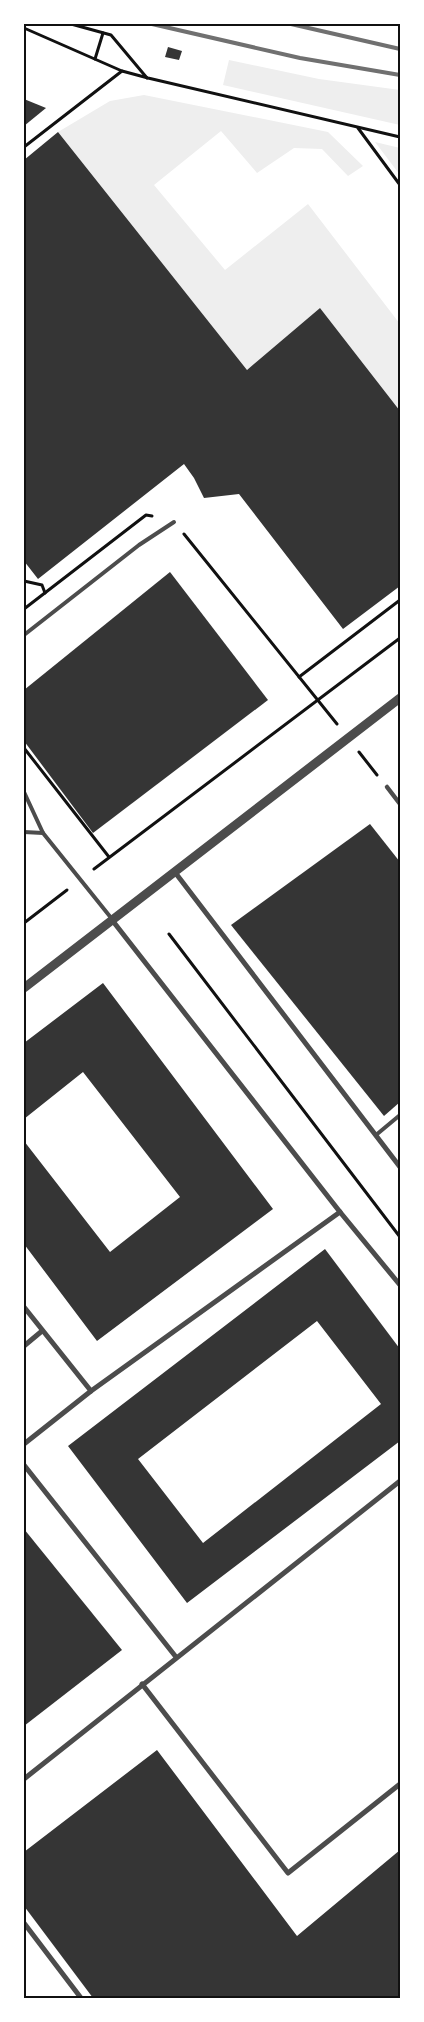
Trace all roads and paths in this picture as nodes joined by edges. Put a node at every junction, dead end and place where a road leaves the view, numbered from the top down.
1 (71, 24) edge
2 (24, 28) edge
3 (103, 33) junction
4 (95, 59) junction
5 (122, 70) junction
6 (148, 78) junction
7 (358, 128) junction
8 (400, 137) edge
9 (24, 147) edge
10 (400, 185) edge
11 (174, 522) joint
12 (128, 529) dead end
13 (24, 581) edge
14 (45, 592) junction
15 (400, 600) edge
16 (24, 609) edge
17 (24, 635) edge
18 (400, 638) edge
19 (400, 698) edge
20 (24, 748) edge
21 (387, 787) dead end
22 (24, 792) edge
23 (400, 804) edge
24 (24, 832) edge
25 (43, 832) junction
26 (174, 871) junction
27 (112, 920) junction
28 (169, 934) dead end
29 (24, 988) edge
30 (400, 1115) edge
31 (376, 1135) junction
32 (400, 1167) edge
33 (340, 1212) junction
34 (400, 1237) edge
35 (400, 1286) edge
36 (24, 1307) edge
37 (42, 1331) junction
38 (24, 1346) edge
39 (91, 1391) junction
40 (24, 1444) edge
41 (24, 1465) edge
42 (400, 1481) edge
43 (176, 1657) junction
44 (142, 1684) junction
45 (24, 1779) edge
46 (400, 1784) edge
47 (24, 1923) edge
48 (81, 1998) edge

1 - 3 path
2 - 4 path
3 - 4 path
3 - 6 path
4 - 5 path
5 - 6 path
5 - 9 path
6 - 7 path
7 - 8 path
7 - 10 path
11 - 15 path
11 - 17 lane
12 - 14 path
13 - 14 path
14 - 16 path
18 - 20 path
19 - 26 street
21 - 23 street
22 - 25 lane
24 - 25 lane
25 - 27 lane
26 - 27 street
26 - 31 street
27 - 29 street
27 - 33 street
28 - 34 path
30 - 31 lane
31 - 32 street
33 - 35 street
33 - 39 street
36 - 37 street
37 - 38 street
37 - 39 street
39 - 40 street
41 - 43 street
42 - 43 street
43 - 44 street
44 - 45 street
44 - 46 street
47 - 48 street

